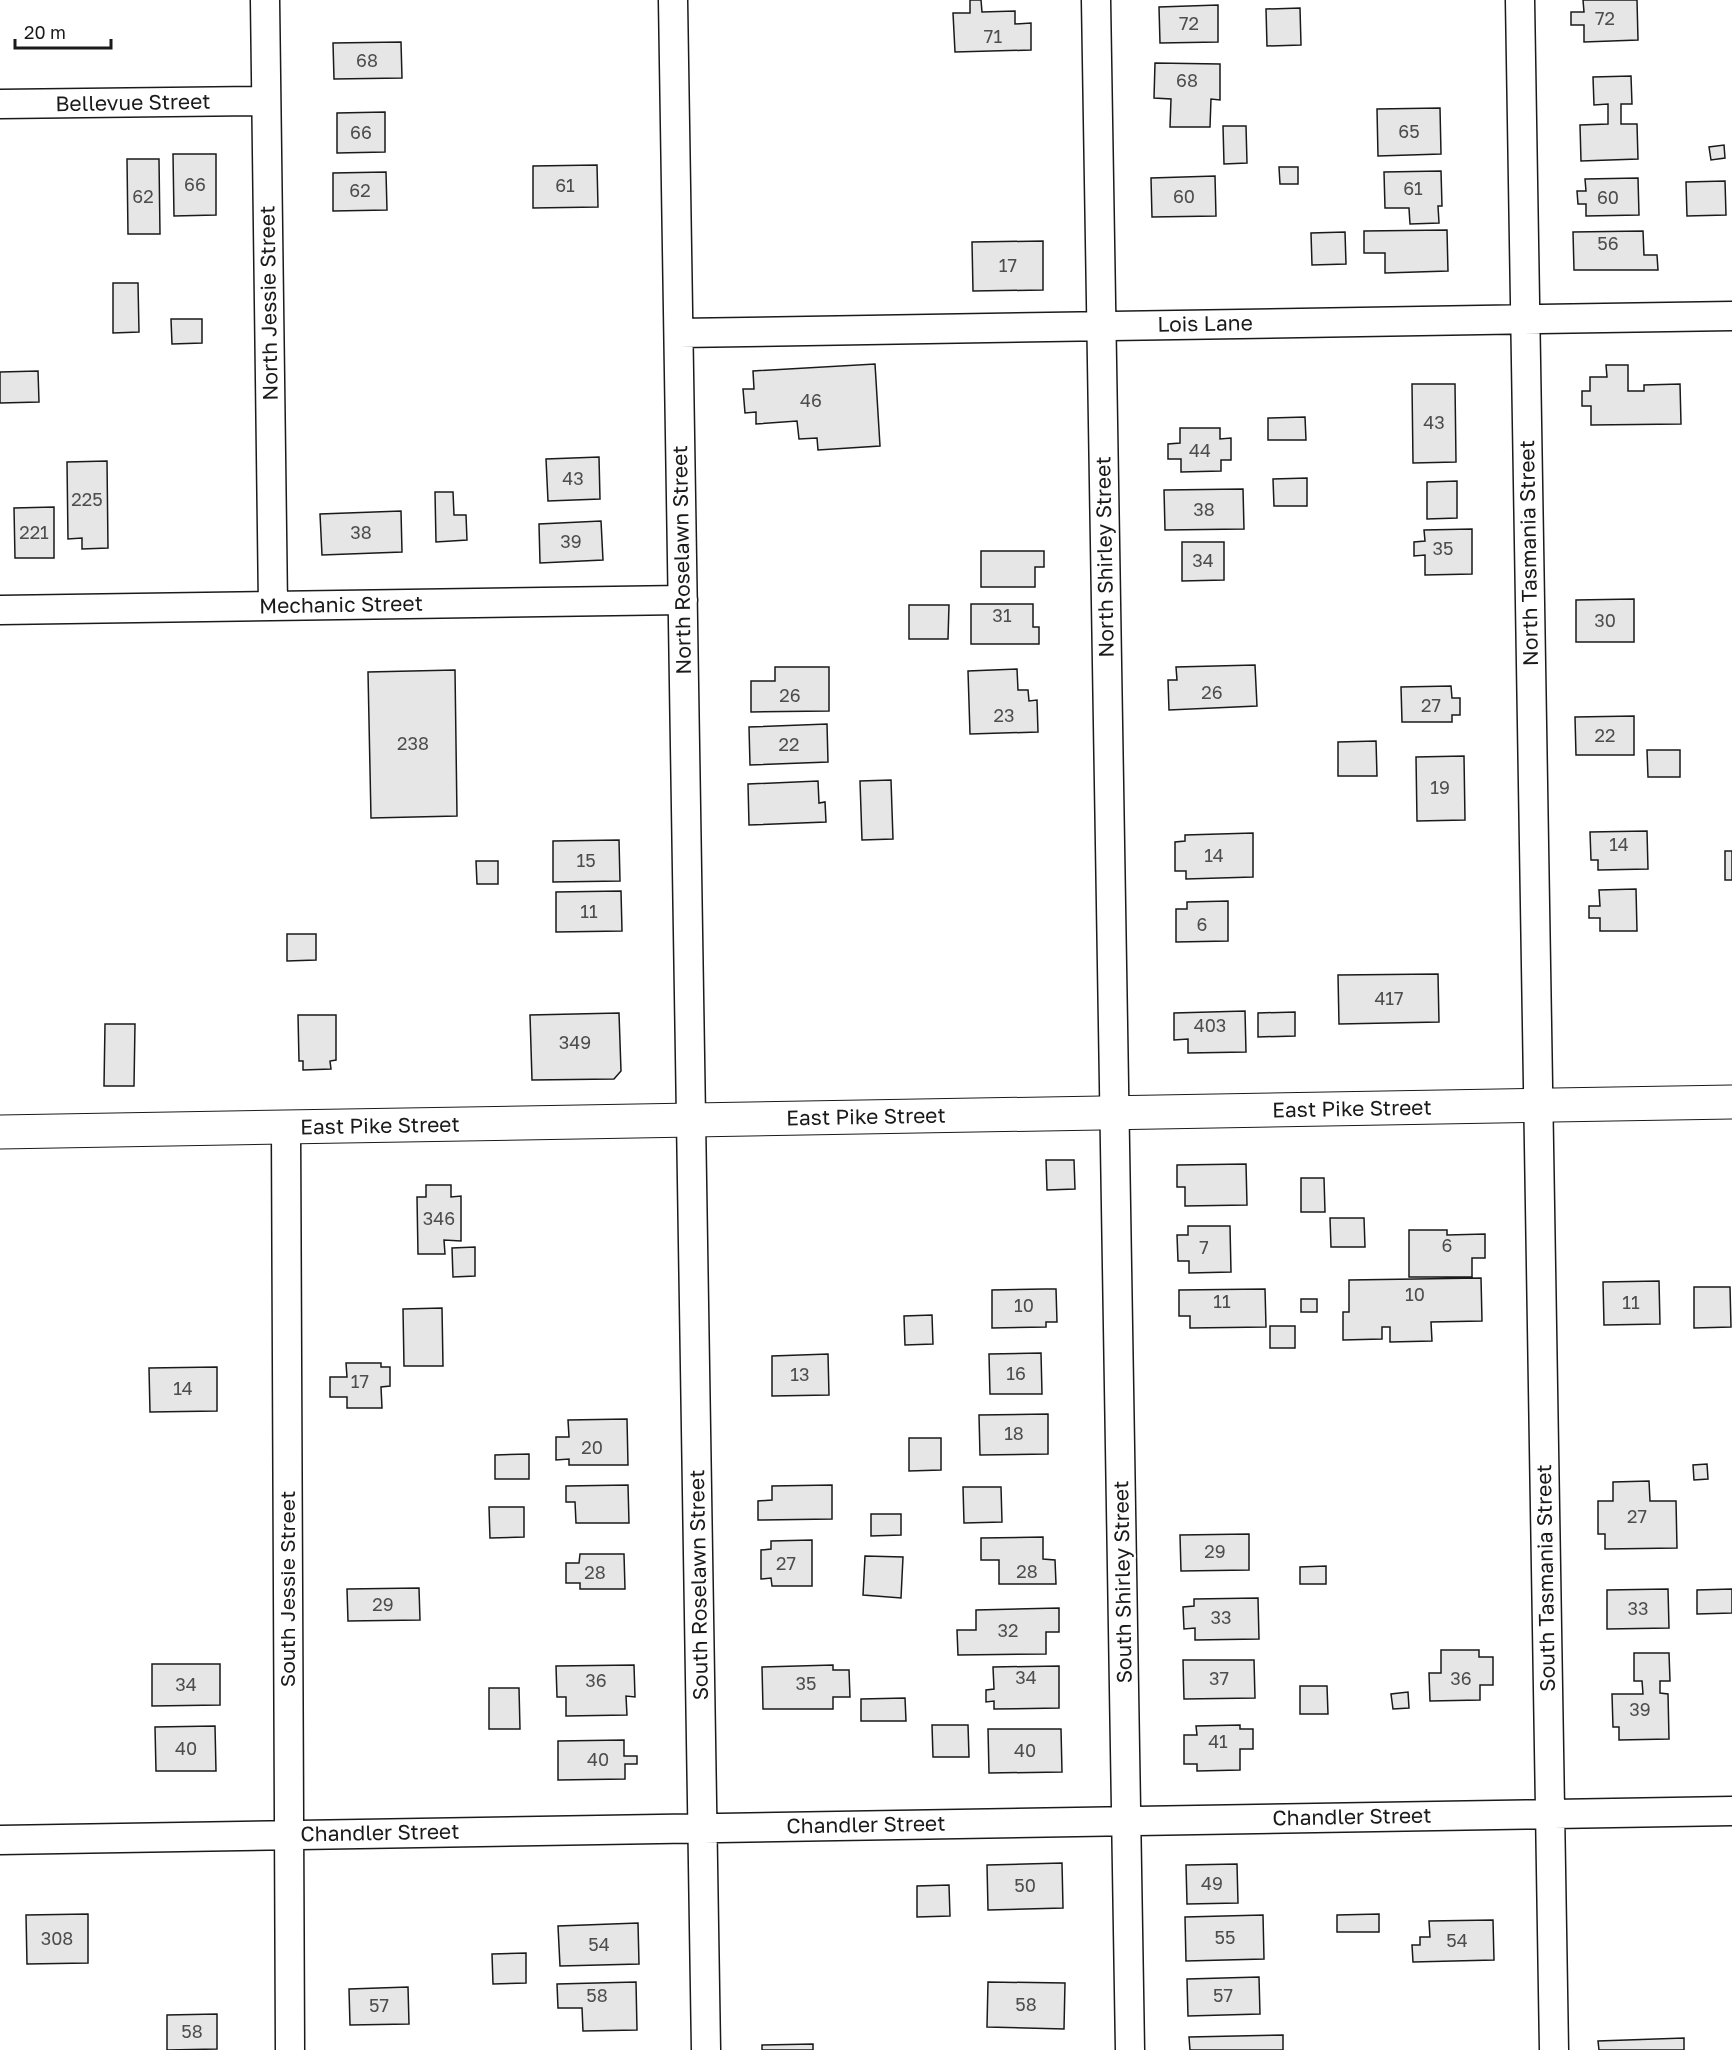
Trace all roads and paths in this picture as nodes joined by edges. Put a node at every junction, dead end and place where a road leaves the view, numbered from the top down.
1 (265, 0) edge
2 (673, 0) edge
3 (1096, 0) edge
4 (1520, 0) edge
5 (266, 101) junction
6 (0, 104) edge
7 (1732, 316) edge
8 (1525, 318) junction
9 (1101, 326) junction
10 (679, 333) junction
11 (683, 600) junction
12 (273, 606) junction
13 (0, 610) edge
14 (1732, 1102) edge
15 (1539, 1105) junction
16 (1115, 1113) junction
17 (692, 1120) junction
18 (286, 1128) junction
19 (0, 1132) edge
20 (1732, 1811) edge
21 (1550, 1814) junction
22 (1126, 1820) junction
23 (703, 1827) junction
24 (289, 1834) junction
25 (0, 1840) edge
26 (290, 2050) edge
27 (706, 2050) edge
28 (1130, 2050) edge
29 (1554, 2050) edge

1 - 5 street, North Jessie Street
2 - 10 street, North Roselawn Street
3 - 9 street, North Shirley Street
4 - 8 street, North Tasmania Street
5 - 6 street, Bellevue Street
5 - 12 street, North Jessie Street
7 - 8 street, Lois Lane
8 - 9 street, Lois Lane
8 - 15 street, North Tasmania Street
9 - 10 street, Lois Lane
9 - 16 street, North Shirley Street
10 - 11 street, North Roselawn Street
11 - 12 street, Mechanic Street
11 - 17 street, North Roselawn Street
12 - 13 street, Mechanic Street
14 - 15 street, East Pike Street
15 - 16 street, East Pike Street
15 - 21 street, South Tasmania Street
16 - 17 street, East Pike Street
16 - 22 street, South Shirley Street
17 - 18 street, East Pike Street
17 - 23 street, South Roselawn Street
18 - 19 street, East Pike Street
18 - 24 street, South Jessie Street
20 - 21 street, Chandler Street
21 - 22 street, Chandler Street
21 - 29 street, South Tasmania Street
22 - 23 street, Chandler Street
22 - 28 street, South Shirley Street
23 - 24 street, Chandler Street
23 - 27 street, South Roselawn Street
24 - 25 street, Chandler Street
24 - 26 street, South Jessie Street

